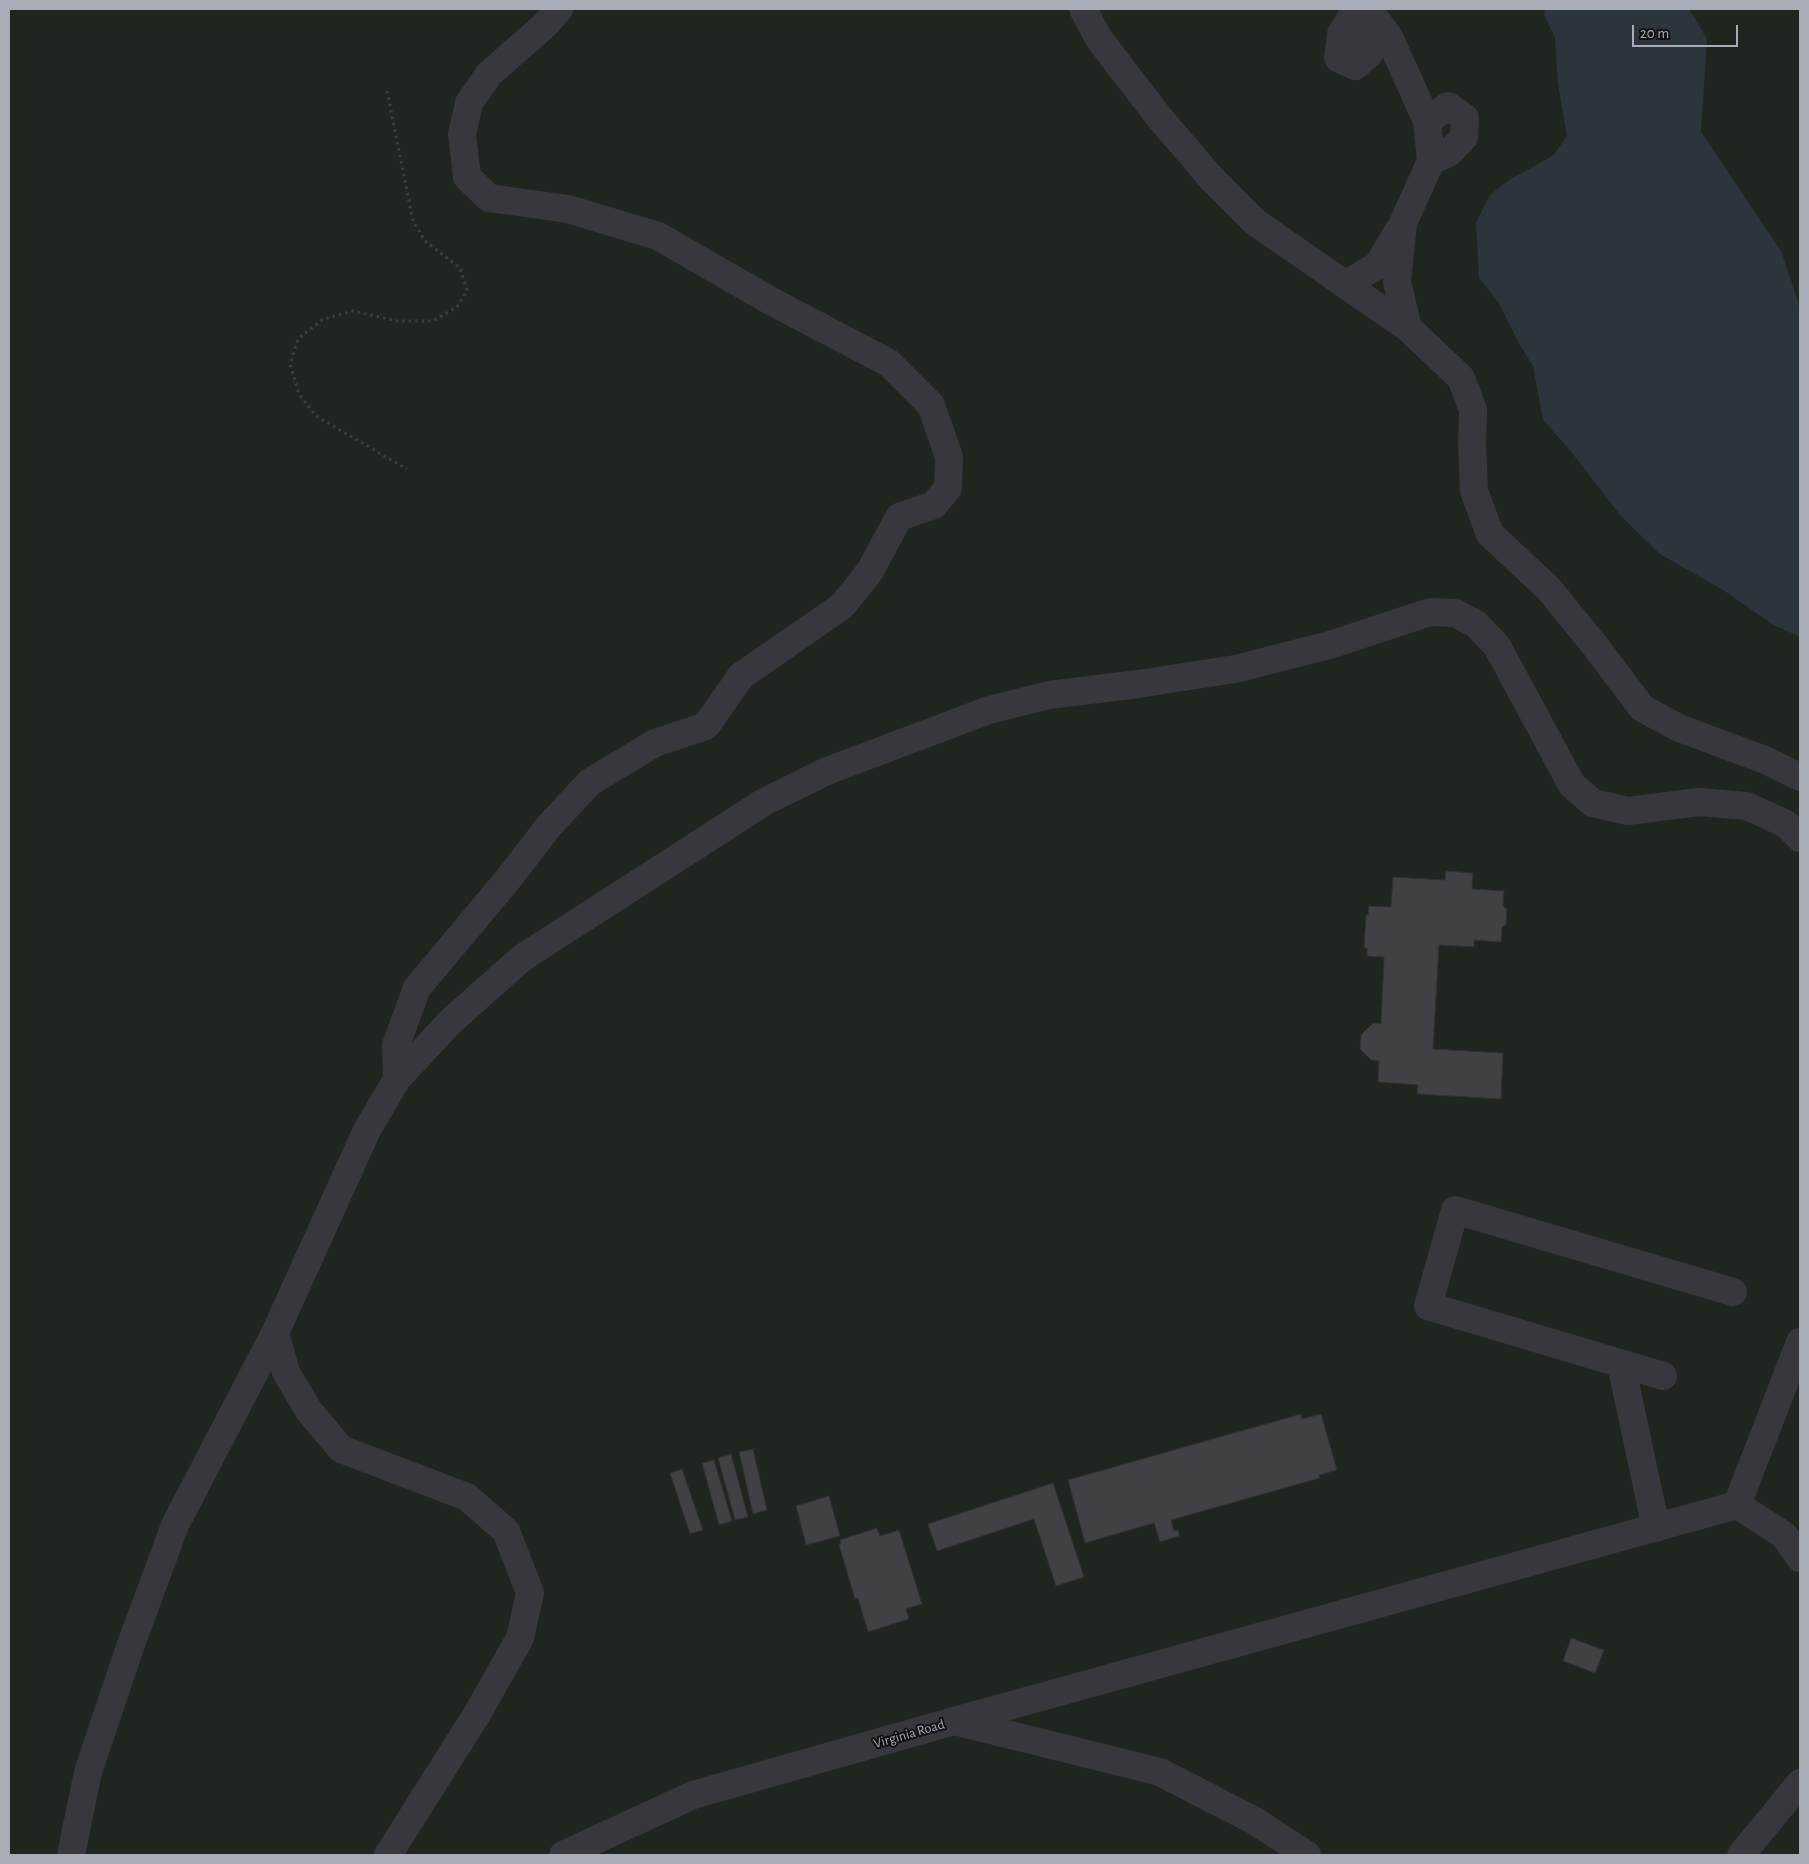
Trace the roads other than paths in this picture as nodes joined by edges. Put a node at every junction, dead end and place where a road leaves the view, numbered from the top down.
1 (559, 9) edge
2 (1083, 9) edge
3 (1358, 10) edge
4 (1427, 121) junction
5 (1431, 161) junction
6 (1403, 222) junction
7 (1345, 285) junction
8 (1408, 328) junction
9 (1800, 777) edge
10 (1800, 838) edge
11 (397, 1079) junction
12 (1733, 1292) dead end
13 (275, 1333) junction
14 (1800, 1342) edge
15 (1621, 1364) junction
16 (1663, 1376) dead end
17 (1737, 1505) junction
18 (1656, 1528) junction
19 (1800, 1558) edge
20 (954, 1721) junction
21 (1800, 1783) edge
22 (71, 1855) edge
23 (388, 1855) edge
24 (563, 1855) edge
25 (1307, 1855) edge
26 (1741, 1855) edge

1 - 11 street
2 - 7 street
3 - 4 street
4 - 5 street
4 - 5 street
5 - 6 street
6 - 7 street
6 - 8 street
7 - 8 street
8 - 9 street
10 - 11 street
11 - 13 street
12 - 15 street
13 - 22 street
13 - 23 street
14 - 17 street
15 - 16 street
15 - 18 street
17 - 18 street
17 - 19 street
18 - 20 street
20 - 24 street, Virginia Road
20 - 25 street, Virginia Road
21 - 26 street

